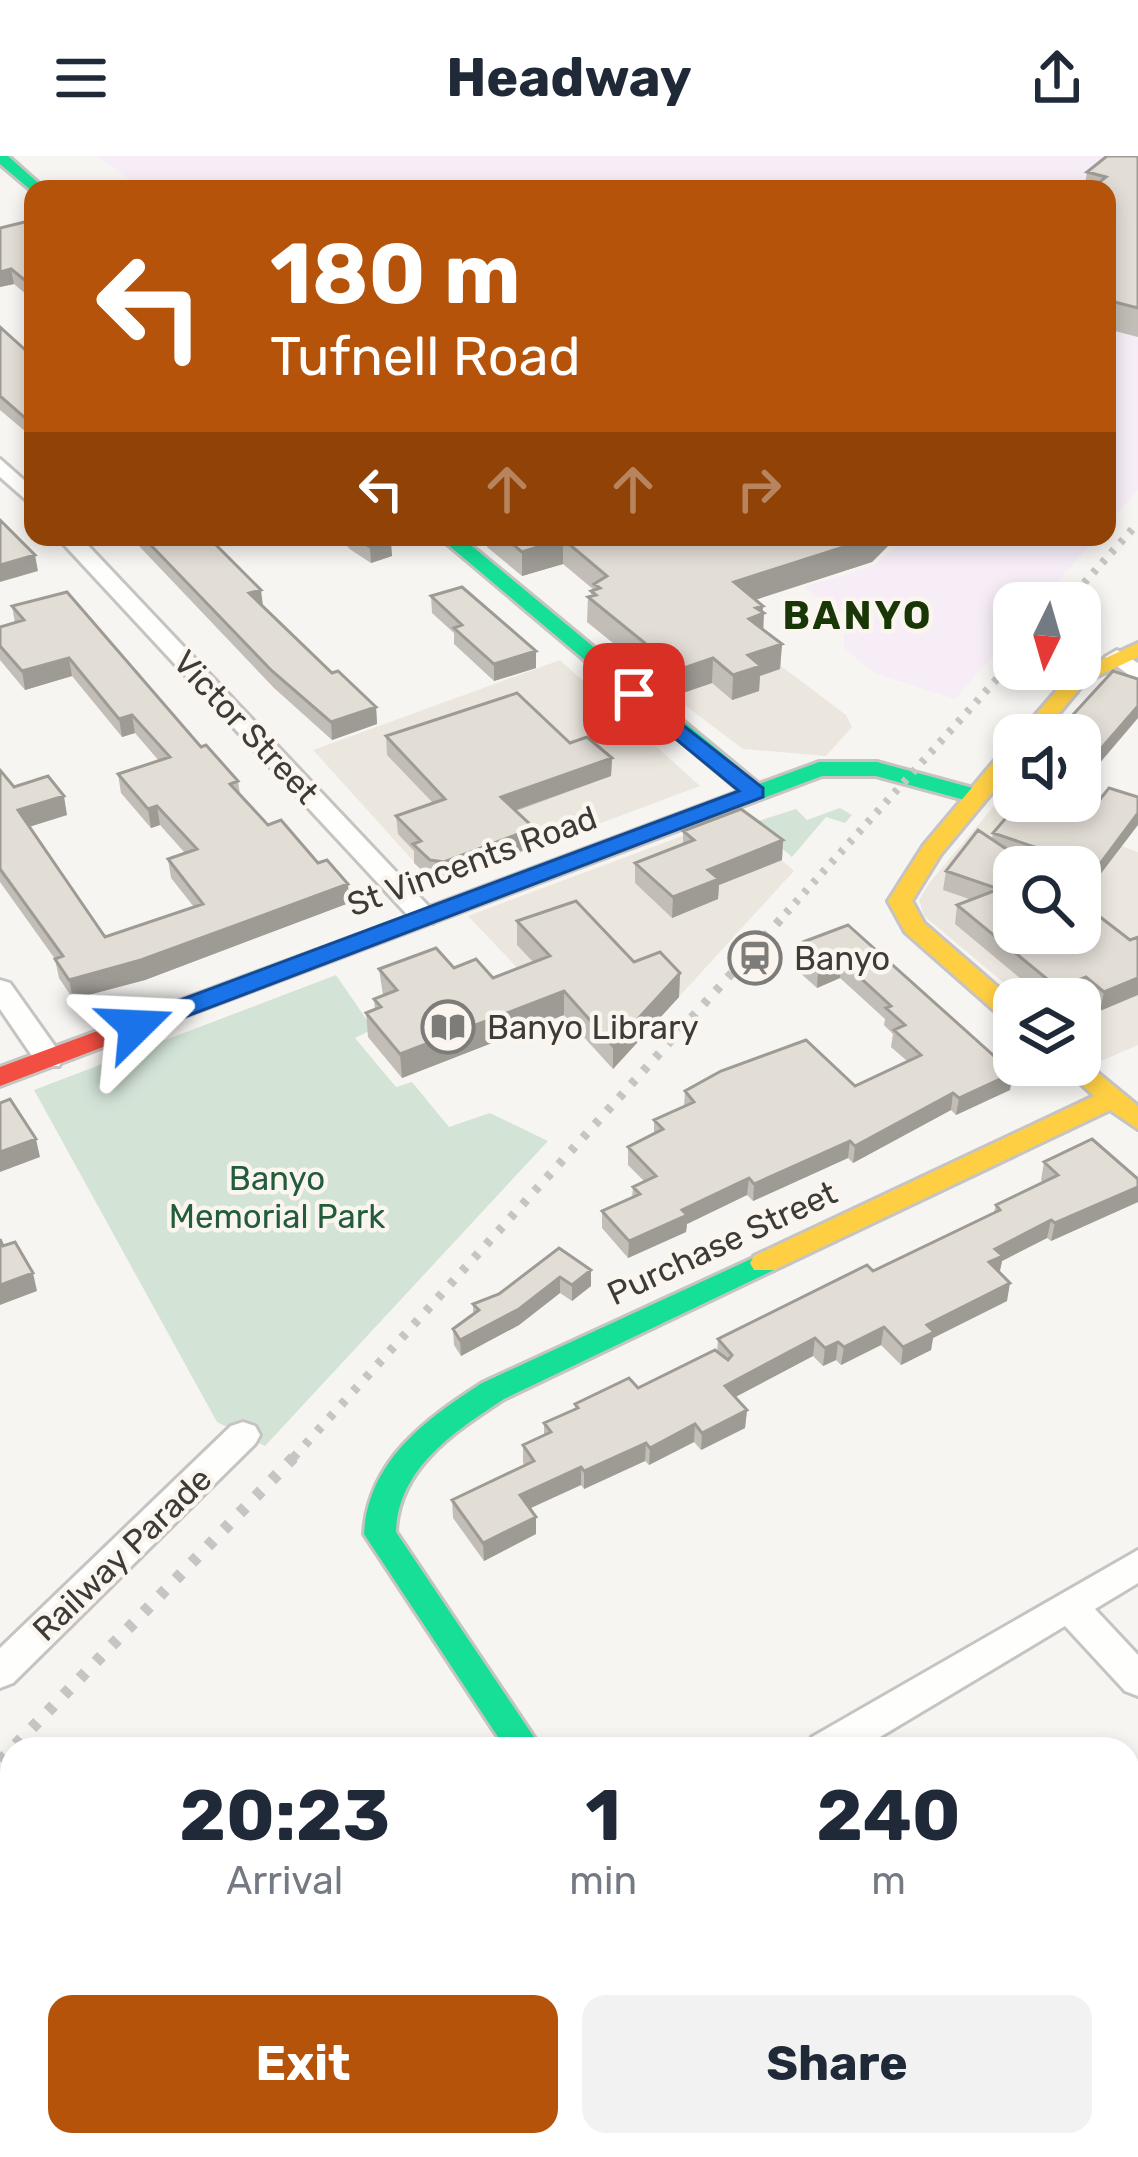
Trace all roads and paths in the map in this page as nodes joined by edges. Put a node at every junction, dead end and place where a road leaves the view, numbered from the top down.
1 (0, 157) edge
2 (27, 180) edge
3 (0, 465) edge
4 (24, 487) edge
5 (76, 546) edge
6 (460, 546) edge
7 (1131, 660) edge
8 (1047, 714) edge
9 (993, 776) edge
10 (755, 793) junction
11 (976, 796) junction
12 (424, 917) junction
13 (0, 989) edge
14 (993, 996) edge
15 (49, 1059) junction
16 (0, 1077) edge
17 (1098, 1086) edge
18 (1112, 1098) junction
19 (1138, 1120) edge
20 (243, 1435) dead end
21 (1138, 1565) edge
22 (1069, 1606) junction
23 (0, 1672) edge
24 (1138, 1680) edge
25 (517, 1737) edge
26 (846, 1737) edge

1 - 2 street
3 - 4 street
5 - 12 street, Victor Street
6 - 10 street
7 - 8 street
9 - 11 street
10 - 11 street, St Vincents Road
10 - 12 street, St Vincents Road
11 - 14 street
12 - 15 street, St Vincents Road
13 - 15 street
15 - 16 street, St Vincents Road
17 - 18 street
18 - 19 street
18 - 25 street, Purchase Street
20 - 23 street, Railway Parade
21 - 22 street
22 - 24 street
22 - 26 street

